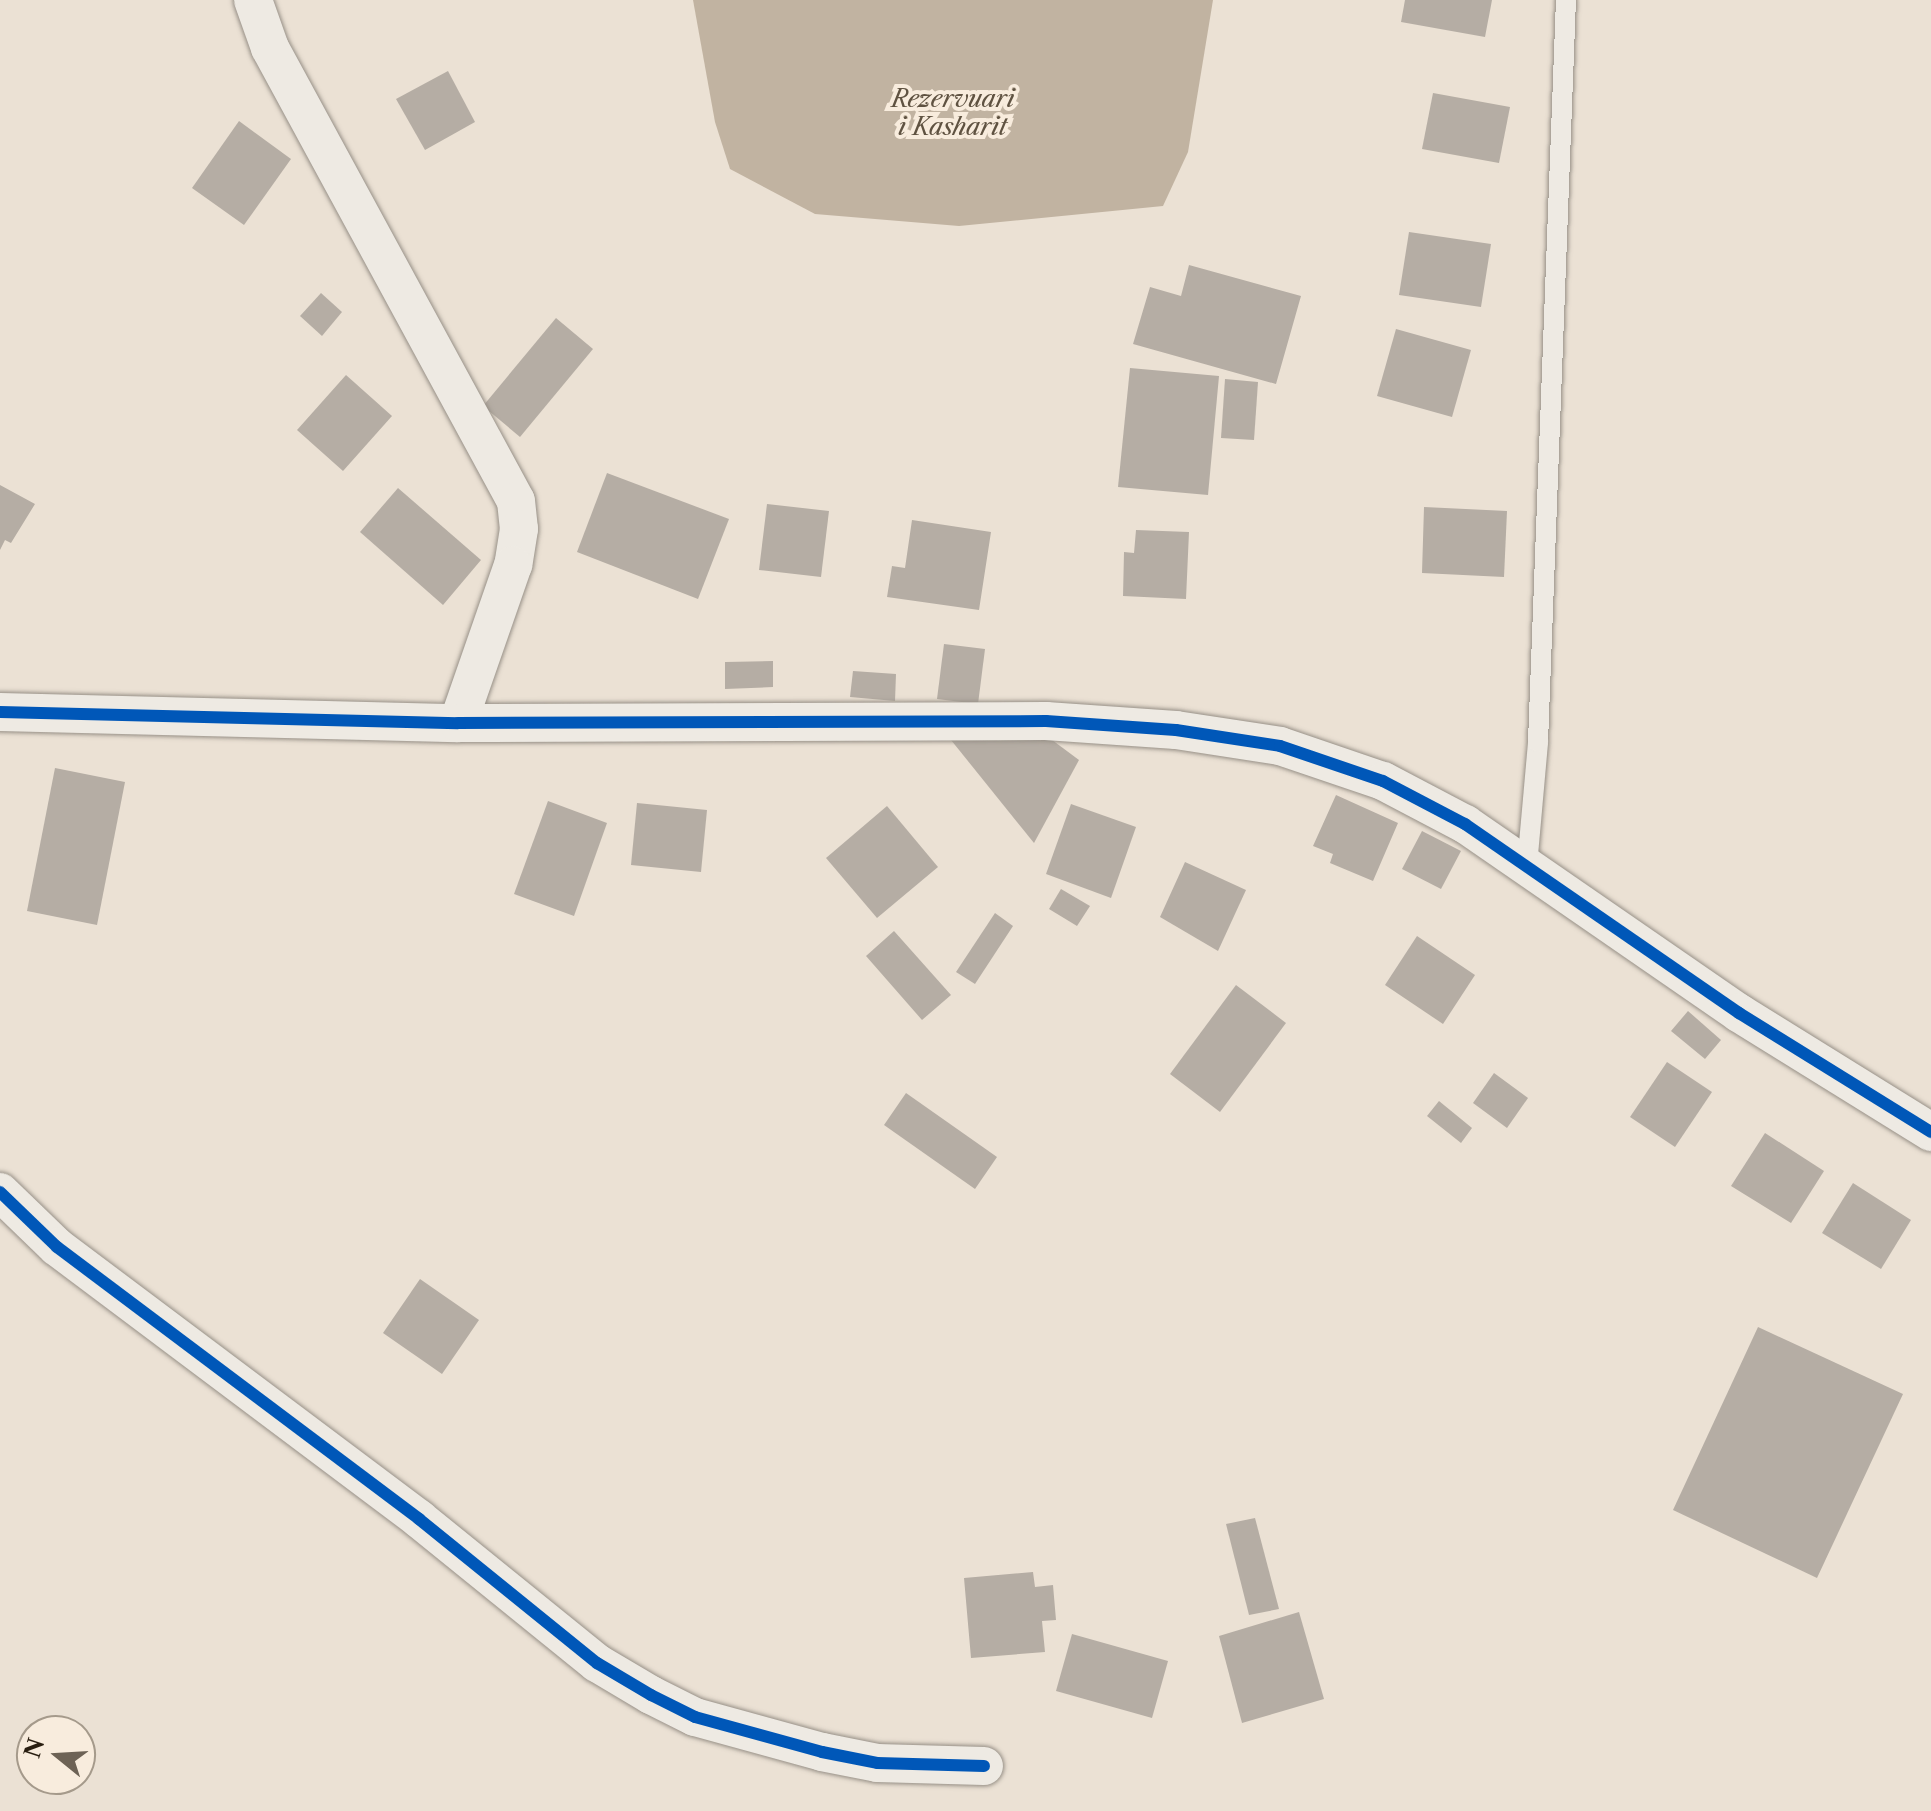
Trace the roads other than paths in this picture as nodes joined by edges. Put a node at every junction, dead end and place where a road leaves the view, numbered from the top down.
1 (253, 0) edge
2 (1566, 0) edge
3 (0, 712) edge
4 (458, 723) junction
5 (1527, 866) junction
6 (1931, 1132) edge
7 (0, 1192) edge
8 (984, 1766) dead end

1 - 4 street
2 - 5 lane
3 - 4 street
4 - 5 street
5 - 6 street
7 - 8 street

